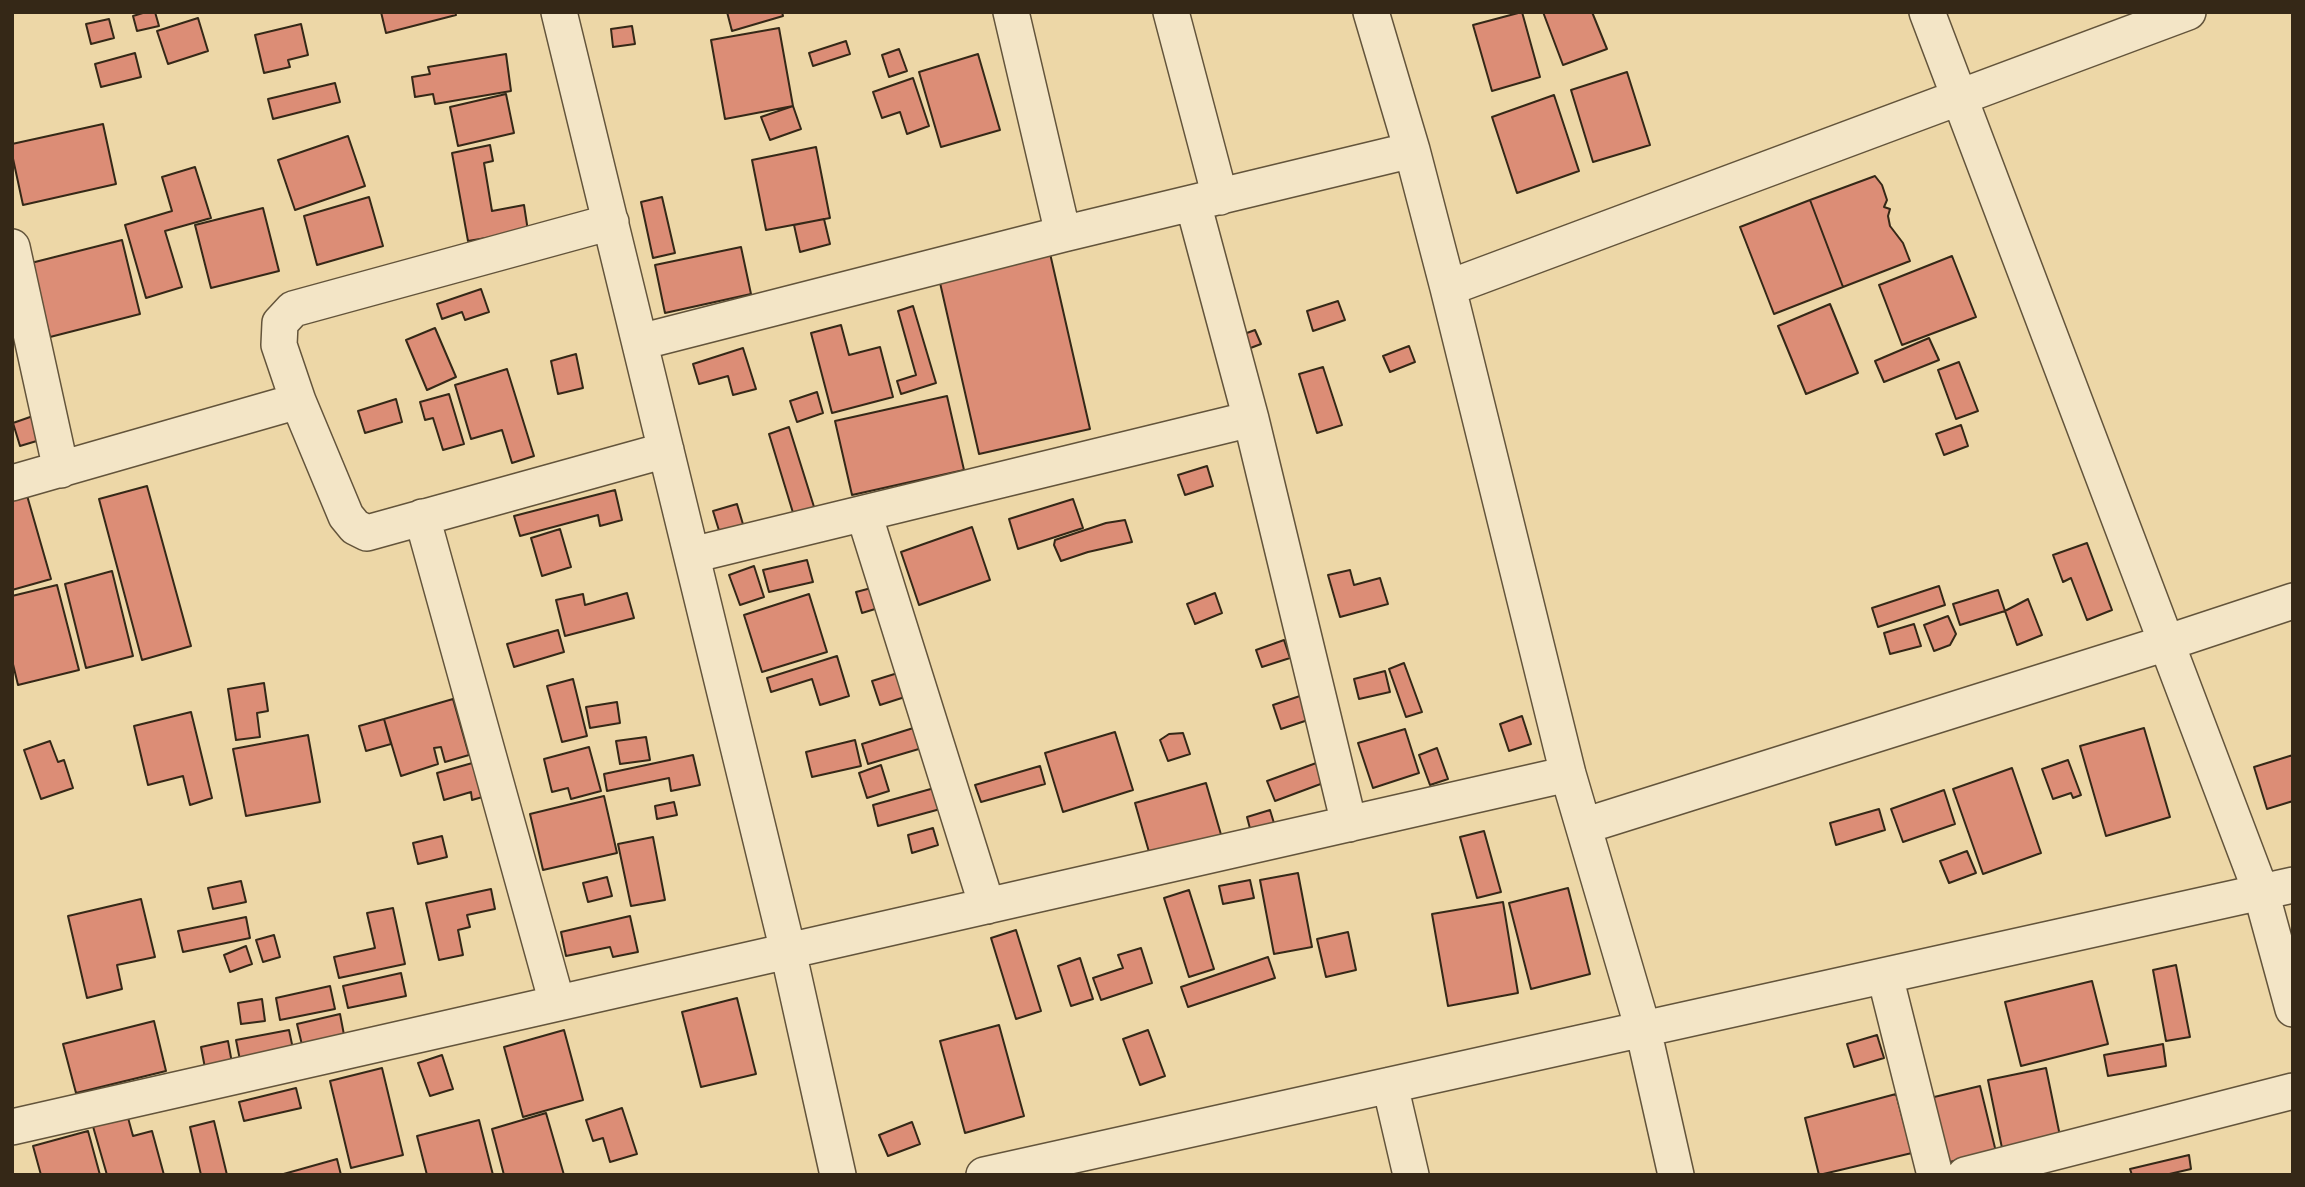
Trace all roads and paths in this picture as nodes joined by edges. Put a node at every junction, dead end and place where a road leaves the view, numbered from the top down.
1 (559, 12) edge
2 (1011, 12) edge
3 (1171, 12) edge
4 (1371, 12) edge
5 (1927, 12) edge
6 (2188, 12) edge
7 (1958, 97) junction
8 (1412, 150) junction
9 (1206, 200) junction
10 (611, 222) junction
11 (1063, 234) junction
12 (12, 247) edge
13 (1448, 288) junction
14 (640, 342) junction
15 (298, 401) junction
16 (1251, 419) junction
17 (666, 450) junction
18 (61, 470) junction
19 (12, 483) edge
20 (864, 514) junction
21 (422, 517) junction
22 (692, 555) junction
23 (2293, 601) edge
24 (2166, 643) junction
25 (1568, 774) junction
26 (1349, 824) junction
27 (1584, 826) junction
28 (2277, 888) edge
29 (988, 906) junction
30 (788, 951) junction
31 (1885, 976) junction
32 (557, 1003) junction
33 (2293, 1009) edge
34 (1643, 1029) junction
35 (1390, 1085) junction
36 (2293, 1091) edge
37 (12, 1127) edge
38 (838, 1175) edge
39 (984, 1175) edge
40 (1411, 1175) edge
41 (1676, 1175) edge
42 (1935, 1175) edge
43 (1965, 1175) edge

1 - 10 street
2 - 11 street
3 - 9 street
4 - 8 street
5 - 7 street
6 - 7 street
7 - 13 street
7 - 24 street
8 - 9 street
8 - 13 street
9 - 11 street
9 - 16 street
10 - 14 street
10 - 15 street
11 - 14 street
12 - 18 street
13 - 25 street
14 - 17 street
15 - 18 street
15 - 21 street
16 - 20 street
16 - 26 street
17 - 21 street
17 - 22 street
18 - 19 street
20 - 22 street
20 - 29 street
21 - 32 street
22 - 30 street
23 - 24 street
24 - 27 street
24 - 28 street
25 - 26 street
25 - 27 street
26 - 29 street
27 - 34 street
28 - 31 street
28 - 33 street
29 - 30 street
30 - 32 street
30 - 38 street
31 - 34 street
31 - 42 street
32 - 37 street
34 - 35 street
34 - 41 street
35 - 39 street
35 - 40 street
36 - 43 street

